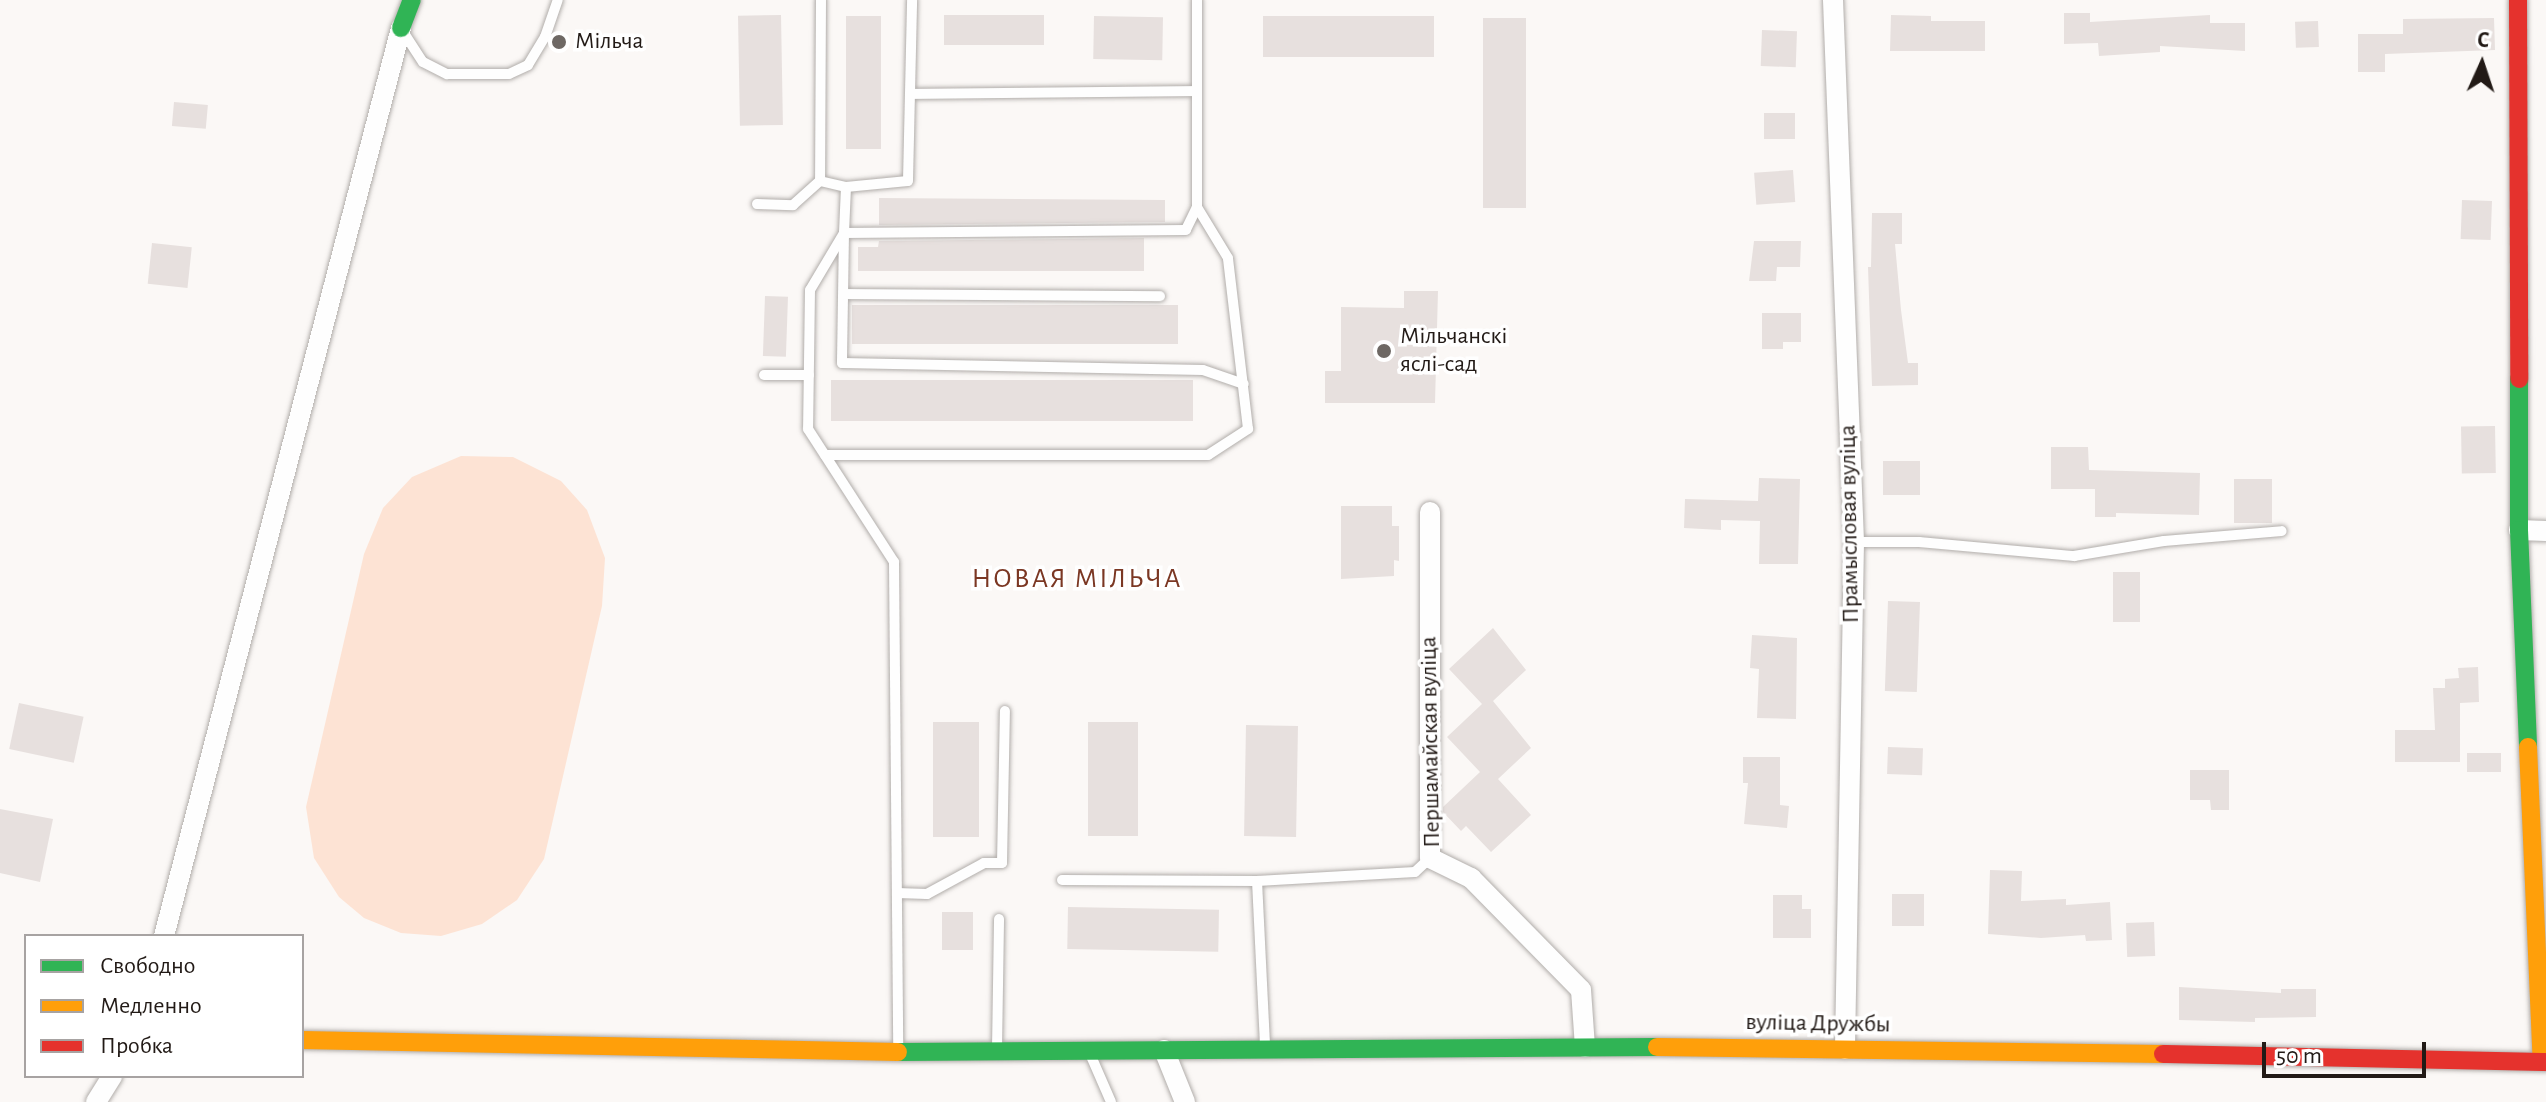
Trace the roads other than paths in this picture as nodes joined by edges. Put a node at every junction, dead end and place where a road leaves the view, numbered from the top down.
1 (412, 0) edge
2 (558, 0) edge
3 (821, 0) edge
4 (912, 0) edge
5 (1197, 0) edge
6 (1833, 0) edge
7 (2518, 0) edge
8 (401, 28) junction
9 (1196, 91) junction
10 (910, 94) junction
11 (820, 181) junction
12 (846, 187) junction
13 (757, 204) dead end
14 (1197, 207) junction
15 (844, 233) junction
16 (844, 294) junction
17 (1160, 296) dead end
18 (764, 375) dead end
19 (809, 375) junction
20 (1244, 384) junction
21 (825, 455) junction
22 (1430, 512) dead end
23 (2519, 530) junction
24 (2282, 531) dead end
25 (2546, 531) edge
26 (1854, 542) junction
27 (1005, 711) dead end
28 (1430, 858) junction
29 (1062, 880) dead end
30 (1257, 881) junction
31 (897, 893) junction
32 (999, 919) dead end
33 (165, 934) edge
34 (304, 1040) edge
35 (1585, 1047) junction
36 (1265, 1049) junction
37 (1845, 1049) junction
38 (1089, 1050) junction
39 (1164, 1050) junction
40 (997, 1051) junction
41 (898, 1052) junction
42 (2544, 1062) edge
43 (111, 1078) edge
44 (96, 1102) edge
45 (1111, 1102) edge
46 (1185, 1102) edge

1 - 8 street
2 - 8 lane
3 - 11 lane
4 - 10 lane
5 - 9 lane
6 - 26 street, Прамысловая вуліца
7 - 23 street
8 - 33 street
9 - 10 lane
9 - 14 lane
10 - 12 lane
11 - 12 lane
11 - 13 lane
12 - 15 lane
14 - 15 lane
14 - 20 lane
15 - 16 lane
15 - 19 lane
16 - 17 lane
16 - 20 lane
18 - 19 lane
19 - 21 lane
20 - 21 lane
21 - 31 lane
22 - 28 street, Першамайская вуліца
23 - 25 street
23 - 42 street
24 - 26 lane
26 - 37 street, Прамысловая вуліца
27 - 31 lane
28 - 30 lane
28 - 35 street, Першамайская вуліца
29 - 30 lane
30 - 36 lane
31 - 41 lane
32 - 40 lane
34 - 41 street, вуліца Дружбы
35 - 36 street, вуліца Дружбы
35 - 37 street, вуліца Дружбы
36 - 39 street, вуліца Дружбы
37 - 42 street, вуліца Дружбы
38 - 39 street, вуліца Дружбы
38 - 40 street, вуліца Дружбы
38 - 45 lane
39 - 46 street
40 - 41 street, вуліца Дружбы
43 - 44 street

